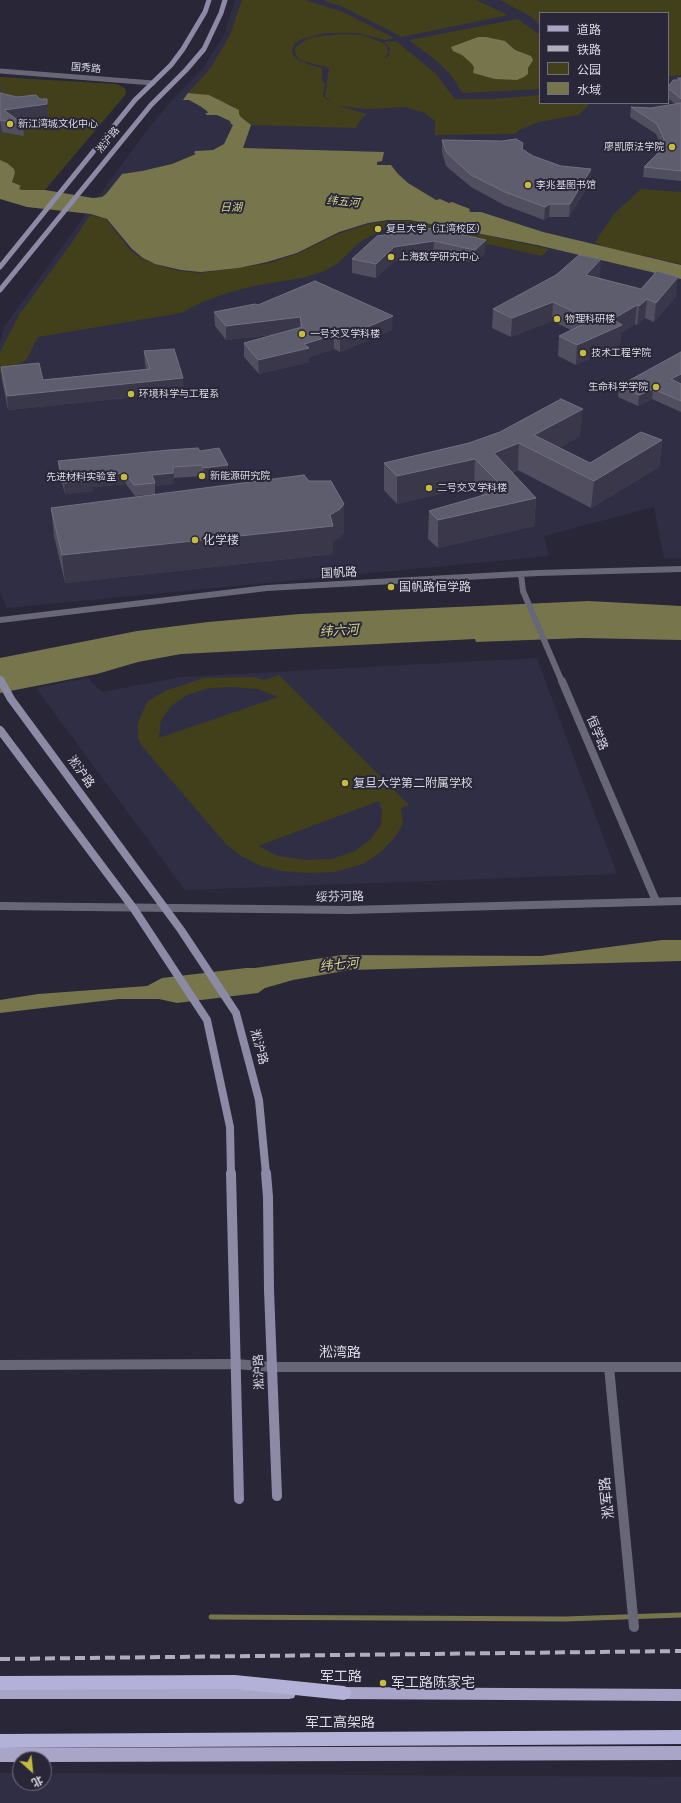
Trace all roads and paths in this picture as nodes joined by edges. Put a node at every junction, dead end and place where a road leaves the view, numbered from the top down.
1 (209, 0) edge
2 (225, 0) edge
3 (0, 71) edge
4 (156, 83) junction
5 (164, 84) dead end
6 (170, 85) junction
7 (0, 267) edge
8 (0, 290) edge
9 (681, 569) edge
10 (521, 574) junction
11 (0, 620) edge
12 (0, 679) edge
13 (0, 730) edge
14 (656, 901) junction
15 (681, 901) edge
16 (0, 906) edge
17 (134, 909) junction
18 (166, 909) junction
19 (236, 1364) junction
20 (0, 1365) edge
21 (272, 1367) junction
22 (608, 1367) junction
23 (681, 1367) edge
24 (277, 1496) dead end
25 (239, 1499) dead end
26 (634, 1627) dead end
27 (0, 1683) edge
28 (0, 1693) edge
29 (344, 1693) junction
30 (681, 1694) edge
31 (681, 1737) edge
32 (0, 1741) edge
33 (681, 1753) edge
34 (0, 1756) edge

1 - 4 main road, 淞沪路
2 - 6 main road, 淞沪路
3 - 4 street, 国秀路
4 - 7 main road, 淞沪路
5 - 6 main road
6 - 8 main road, 淞沪路
9 - 10 street, 国帆路
10 - 11 street, 国帆路
10 - 14 street, 恒学路
12 - 18 main road, 淞沪路
13 - 17 main road, 淞沪路
14 - 15 street, 绥芬河路
14 - 18 street, 绥芬河路
16 - 17 street, 绥芬河路
17 - 18 street, 绥芬河路
17 - 19 main road, 淞沪路
18 - 21 main road, 淞沪路
19 - 20 street, 淞湾路
19 - 21 street, 淞湾路
19 - 25 main road, 淞沪路
21 - 22 street, 淞湾路
21 - 24 main road, 淞沪路
22 - 23 street, 淞湾路
22 - 26 street, 淞军路
27 - 29 highway
28 - 29 main road, 军工路
29 - 30 main road, 军工路
31 - 32 highway, 军工高架路
33 - 34 main road

